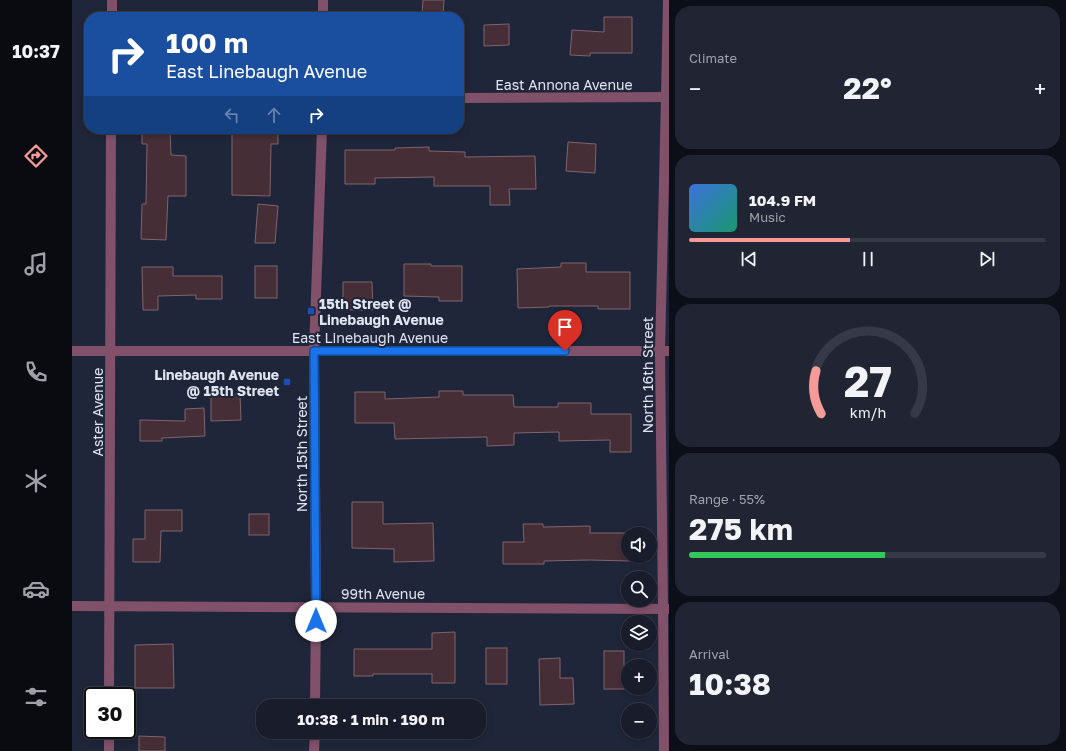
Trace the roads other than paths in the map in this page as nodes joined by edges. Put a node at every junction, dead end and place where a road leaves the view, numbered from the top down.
1 (112, 0) edge
2 (323, 0) edge
3 (668, 0) edge
4 (112, 12) edge
5 (323, 12) edge
6 (464, 98) edge
7 (668, 98) edge
8 (111, 134) edge
9 (322, 134) edge
10 (72, 351) edge
11 (111, 351) junction
12 (314, 351) junction
13 (664, 351) edge
14 (72, 606) edge
15 (109, 606) junction
16 (316, 607) junction
17 (666, 609) edge
18 (109, 687) edge
19 (315, 699) edge
20 (109, 739) edge
21 (315, 739) edge
22 (109, 751) edge
23 (314, 751) edge
24 (664, 751) edge

1 - 4 street
2 - 5 street
3 - 7 street, North 16th Street
6 - 7 street, East Annona Avenue
7 - 13 street, North 16th Street
8 - 11 street, Aster Avenue
9 - 12 street, North 15th Street
10 - 11 street, East Linebaugh Avenue
11 - 12 street, East Linebaugh Avenue
11 - 15 street, Aster Avenue
12 - 13 street, East Linebaugh Avenue
12 - 16 street, North 15th Street
13 - 17 street, North 16th Street
14 - 15 street, 99th Avenue
15 - 16 street, 99th Avenue
15 - 18 street, Aster Avenue
16 - 17 street, 99th Avenue
16 - 19 street, North 15th Street
17 - 24 street, North 16th Street
20 - 22 street
21 - 23 street

